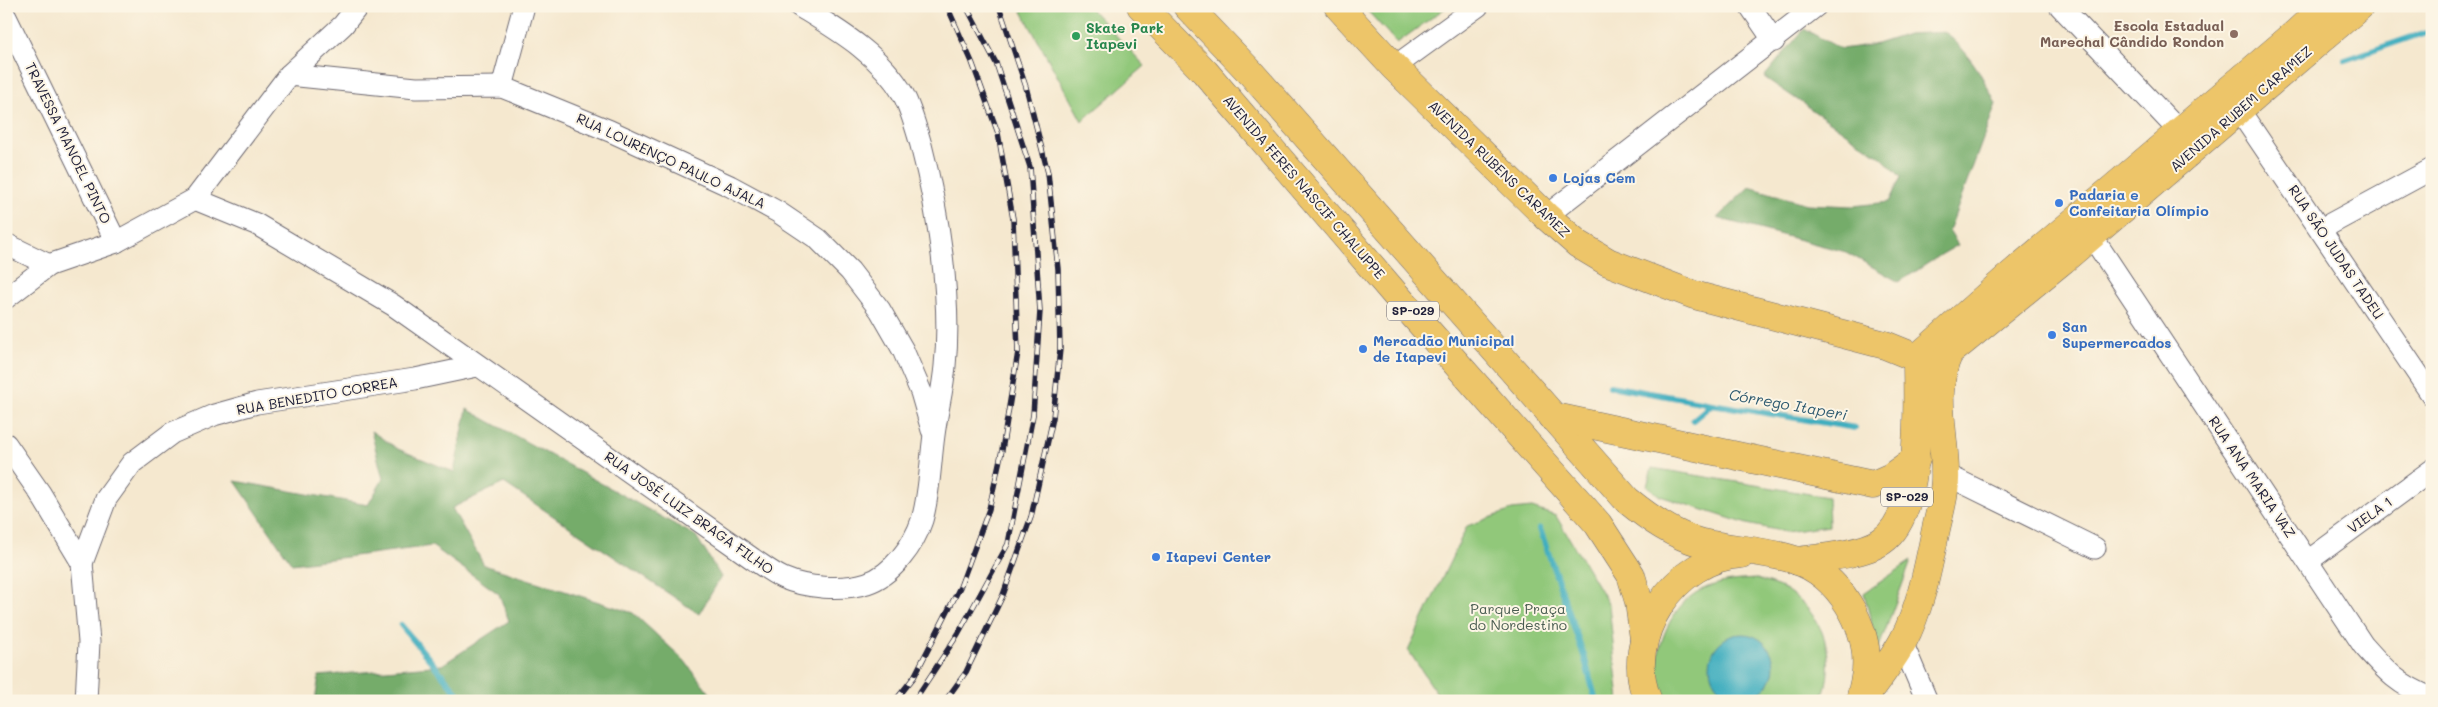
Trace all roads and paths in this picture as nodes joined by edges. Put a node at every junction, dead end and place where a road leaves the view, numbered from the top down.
1 (358, 6) edge
2 (524, 6) edge
3 (799, 6) edge
4 (1141, 6) edge
5 (1187, 6) edge
6 (1338, 6) edge
7 (1478, 6) edge
8 (1750, 6) edge
9 (1816, 6) edge
10 (2060, 6) edge
11 (2324, 6) edge
12 (2360, 6) edge
13 (6, 17) edge
14 (1774, 41) junction
15 (1394, 67) junction
16 (288, 75) junction
17 (502, 87) junction
18 (2239, 110) junction
19 (2179, 131) junction
20 (2432, 169) edge
21 (195, 199) junction
22 (1546, 216) junction
23 (2321, 229) junction
24 (2091, 235) junction
25 (116, 242) junction
26 (6, 244) edge
27 (49, 265) junction
28 (6, 298) edge
29 (1917, 358) junction
30 (477, 366) junction
31 (2432, 395) edge
32 (1551, 416) junction
33 (934, 435) junction
34 (6, 444) edge
35 (1916, 459) junction
36 (2432, 470) edge
37 (1945, 474) junction
38 (2094, 548) dead end
39 (1764, 552) junction
40 (1797, 561) junction
41 (2308, 561) junction
42 (82, 563) junction
43 (1644, 639) junction
44 (1902, 642) junction
45 (2432, 698) edge
46 (86, 701) edge
47 (1648, 701) edge
48 (1861, 701) edge
49 (1927, 701) edge

1 - 16 street
2 - 17 street
3 - 33 street, RUA JOSÉ LUIZ BRAGA FILHO
4 - 43 main road, AVENIDA FERES NASCIF CHALUPPE / SP-029
5 - 32 main road, SP-029
6 - 15 main road, AVENIDA RUBENS CARAMEZ
7 - 15 street
8 - 14 street
9 - 14 street
10 - 19 street
11 - 19 main road, AVENIDA RUBEM CARAMEZ
12 - 18 main road, AVENIDA RUBEM CARAMEZ / SP-029
13 - 25 street, TRAVESSA MANOEL PINTO
14 - 22 street
15 - 22 main road, AVENIDA RUBENS CARAMEZ
16 - 17 street, RUA LOURENÇO PAULO AJALA
16 - 21 street
17 - 33 street, RUA LOURENÇO PAULO AJALA
18 - 23 street, RUA SÃO JUDAS TADEU
18 - 24 main road, AVENIDA RUBEM CARAMEZ / SP-029
19 - 29 main road, AVENIDA RUBEM CARAMEZ
20 - 23 street
21 - 25 street
21 - 30 street, RUA JOSÉ LUIZ BRAGA FILHO
22 - 29 main road, AVENIDA RUBENS CARAMEZ
23 - 31 street, RUA SÃO JUDAS TADEU
24 - 37 main road, AVENIDA RUBEM CARAMEZ / SP-029
24 - 41 street, RUA ANA MARIA VAZ
25 - 27 street
26 - 27 street
27 - 28 street
29 - 35 main road, SP-029
30 - 33 street, RUA JOSÉ LUIZ BRAGA FILHO
30 - 42 street, RUA BENEDITO CORREA
32 - 35 main road
32 - 39 main road, SP-029
34 - 42 street
35 - 40 main road, SP-029
36 - 41 street, VIELA 1
37 - 38 street
37 - 44 main road, SP-029
39 - 40 main road, SP-029
39 - 43 main road, SP-029
40 - 48 main road, SP-029
41 - 45 street, RUA ANA MARIA VAZ
42 - 46 street
43 - 47 main road, SP-029
44 - 48 main road, SP-029
44 - 49 street

